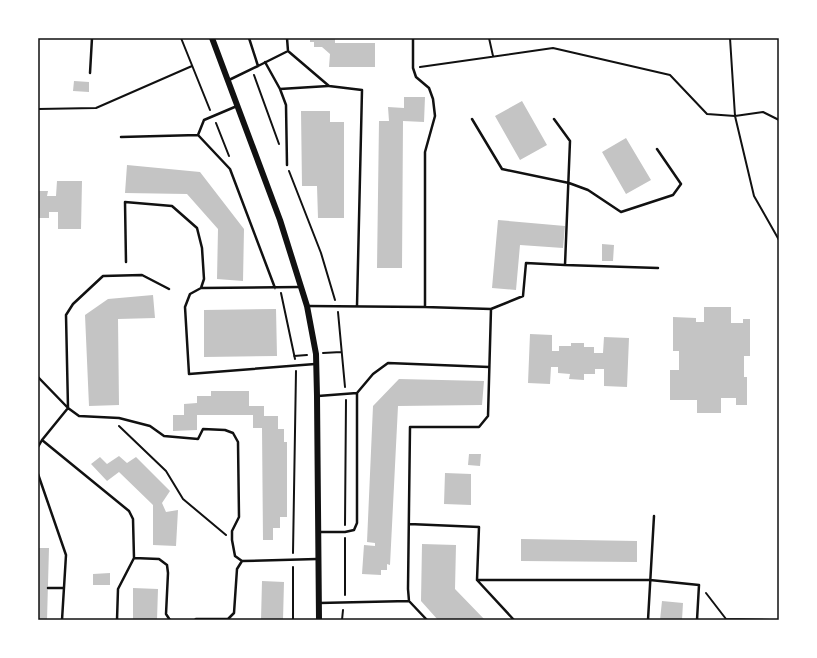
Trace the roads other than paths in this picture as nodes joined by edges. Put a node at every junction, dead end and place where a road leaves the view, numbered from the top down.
1 (92, 38) edge
2 (212, 38) edge
3 (249, 38) edge
4 (287, 38) edge
5 (413, 38) edge
6 (288, 51) junction
7 (265, 62) junction
8 (258, 66) junction
9 (90, 73) dead end
10 (228, 81) junction
11 (329, 86) junction
12 (280, 89) junction
13 (237, 105) junction
14 (472, 119) dead end
15 (554, 119) dead end
16 (198, 135) junction
17 (121, 137) dead end
18 (657, 150) dead end
19 (287, 165) dead end
20 (569, 183) junction
21 (126, 262) dead end
22 (565, 265) junction
23 (658, 268) dead end
24 (301, 287) junction
25 (201, 288) junction
26 (275, 288) junction
27 (169, 289) dead end
28 (307, 306) junction
29 (357, 306) junction
30 (425, 306) junction
31 (491, 310) junction
32 (316, 364) junction
33 (489, 367) junction
34 (38, 377) edge
35 (357, 393) junction
36 (317, 396) junction
37 (68, 408) junction
38 (42, 440) junction
39 (38, 447) edge
40 (38, 474) edge
41 (654, 516) dead end
42 (409, 524) junction
43 (318, 532) junction
44 (134, 558) junction
45 (318, 559) junction
46 (242, 561) junction
47 (477, 580) junction
48 (650, 580) junction
49 (48, 588) dead end
50 (64, 588) junction
51 (409, 601) junction
52 (318, 604) junction
53 (62, 620) edge
54 (117, 620) edge
55 (170, 620) edge
56 (195, 620) edge
57 (319, 620) edge
58 (427, 620) edge
59 (514, 620) edge
60 (648, 620) edge
61 (696, 620) edge

1 - 9 lane
2 - 10 street
3 - 8 lane
4 - 6 lane
5 - 30 lane
6 - 7 lane
6 - 11 lane
7 - 8 lane
7 - 12 lane
8 - 10 lane
10 - 13 street
11 - 12 lane
11 - 29 lane
12 - 19 lane
13 - 16 lane
13 - 24 street
14 - 20 lane
15 - 20 lane
16 - 17 lane
16 - 26 lane
18 - 20 lane
20 - 22 lane
21 - 25 lane
22 - 23 lane
22 - 31 lane
24 - 26 lane
24 - 28 street
25 - 26 lane
25 - 32 lane
27 - 37 lane
28 - 29 lane
28 - 32 street
29 - 30 lane
30 - 31 lane
31 - 33 lane
32 - 36 street
33 - 35 lane
33 - 42 lane
34 - 37 lane
35 - 36 lane
35 - 43 lane
36 - 43 street
37 - 38 lane
37 - 46 lane
38 - 39 lane
38 - 44 lane
40 - 50 lane
41 - 48 lane
42 - 47 lane
42 - 51 lane
43 - 45 street
44 - 54 lane
44 - 55 lane
45 - 46 lane
45 - 52 street
46 - 56 lane
47 - 48 lane
47 - 59 lane
48 - 60 lane
48 - 61 lane
49 - 50 lane
50 - 53 lane
51 - 52 lane
51 - 58 lane
52 - 57 street

